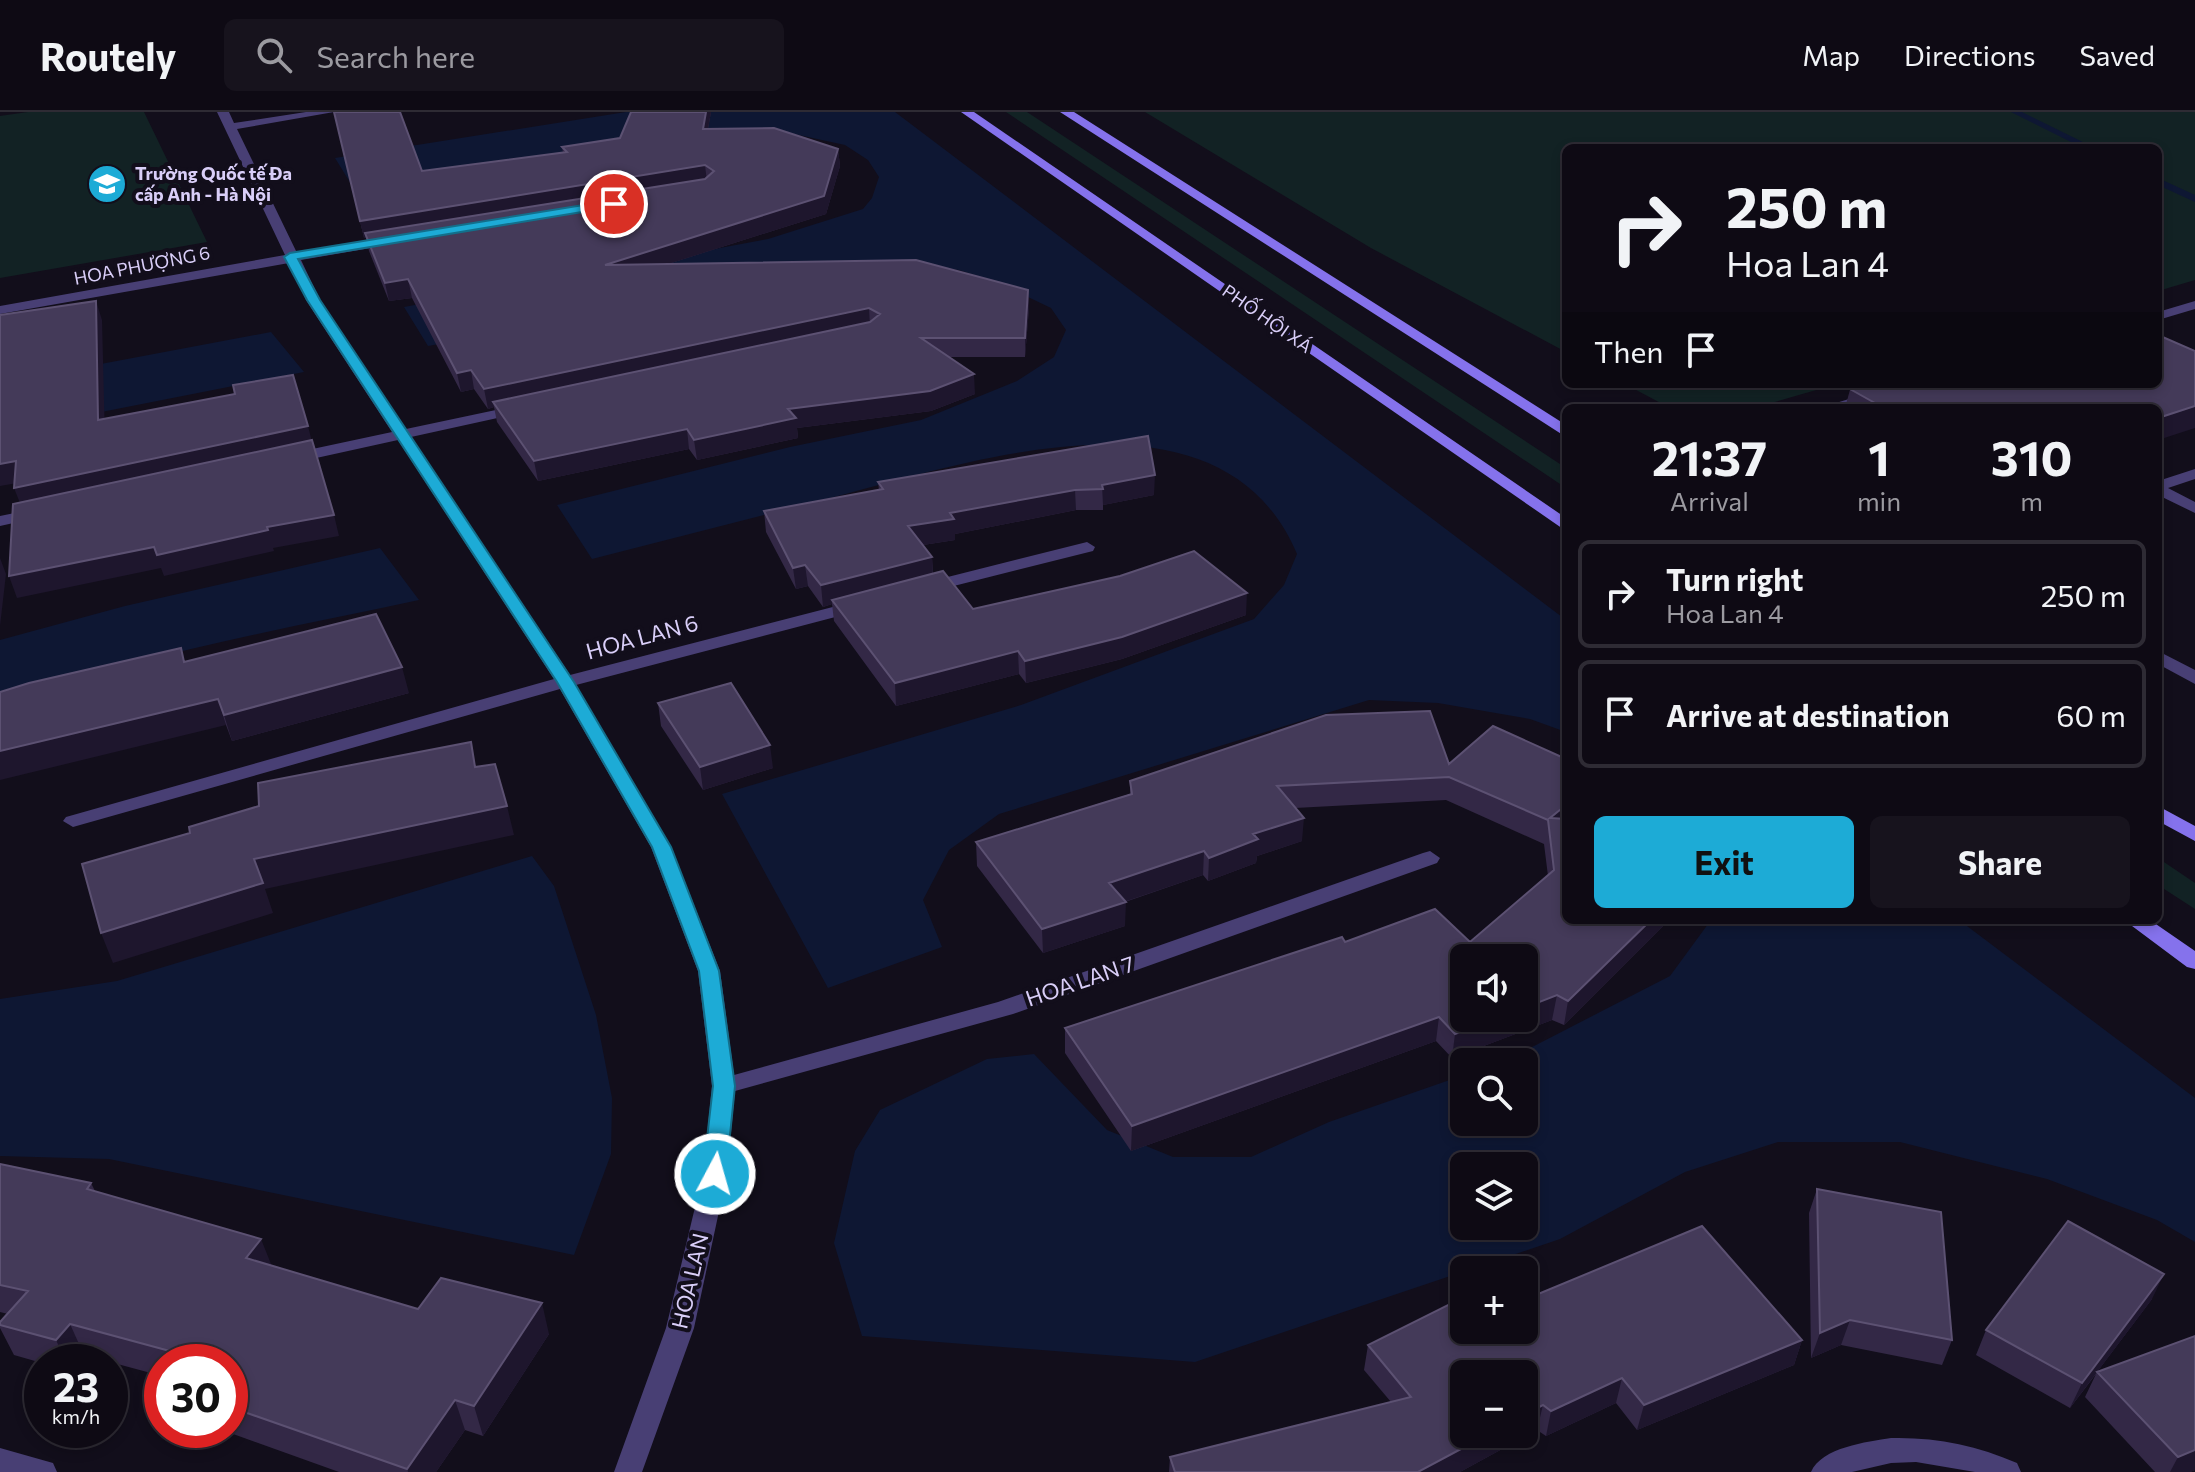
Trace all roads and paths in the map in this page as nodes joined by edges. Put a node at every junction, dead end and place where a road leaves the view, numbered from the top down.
1 (223, 112) edge
2 (328, 112) edge
3 (967, 112) edge
4 (1066, 112) edge
5 (230, 127) junction
6 (412, 237) edge
7 (290, 257) junction
8 (2195, 305) edge
9 (0, 310) edge
10 (2162, 315) edge
11 (1899, 388) edge
12 (1841, 404) edge
13 (539, 405) edge
14 (1562, 429) edge
15 (404, 433) junction
16 (265, 464) edge
17 (2195, 474) edge
18 (2162, 486) edge
19 (2162, 489) edge
20 (62, 508) edge
21 (2195, 508) edge
22 (0, 521) edge
23 (1562, 523) edge
24 (1087, 547) dead end
25 (903, 594) edge
26 (873, 602) edge
27 (2162, 658) edge
28 (2195, 678) edge
29 (565, 682) junction
30 (2162, 814) edge
31 (73, 821) dead end
32 (2195, 835) edge
33 (1430, 858) dead end
34 (2141, 924) edge
35 (2195, 962) edge
36 (724, 1086) junction
37 (0, 1460) edge
38 (43, 1472) edge
39 (628, 1472) edge
40 (1825, 1472) edge
41 (2007, 1472) edge

1 - 5 street, HOA LAN
2 - 5 street
3 - 23 main road, PHỐ HỘI XÁ
4 - 14 main road
5 - 7 street, HOA LAN
6 - 7 street, HOA PHƯỢNG 6
7 - 9 street, HOA PHƯỢNG 6
7 - 15 street, HOA LAN
8 - 10 street
11 - 12 street
13 - 15 street
15 - 16 street
15 - 29 street, HOA LAN
17 - 18 street
19 - 21 street
20 - 22 street
24 - 25 street
26 - 29 street, HOA LAN 6
27 - 28 street
29 - 31 street, HOA LAN 6
29 - 36 street, HOA LAN
30 - 32 main road
33 - 36 street, HOA LAN 7
34 - 35 main road
36 - 39 street, HOA LAN
37 - 38 street
40 - 41 street

